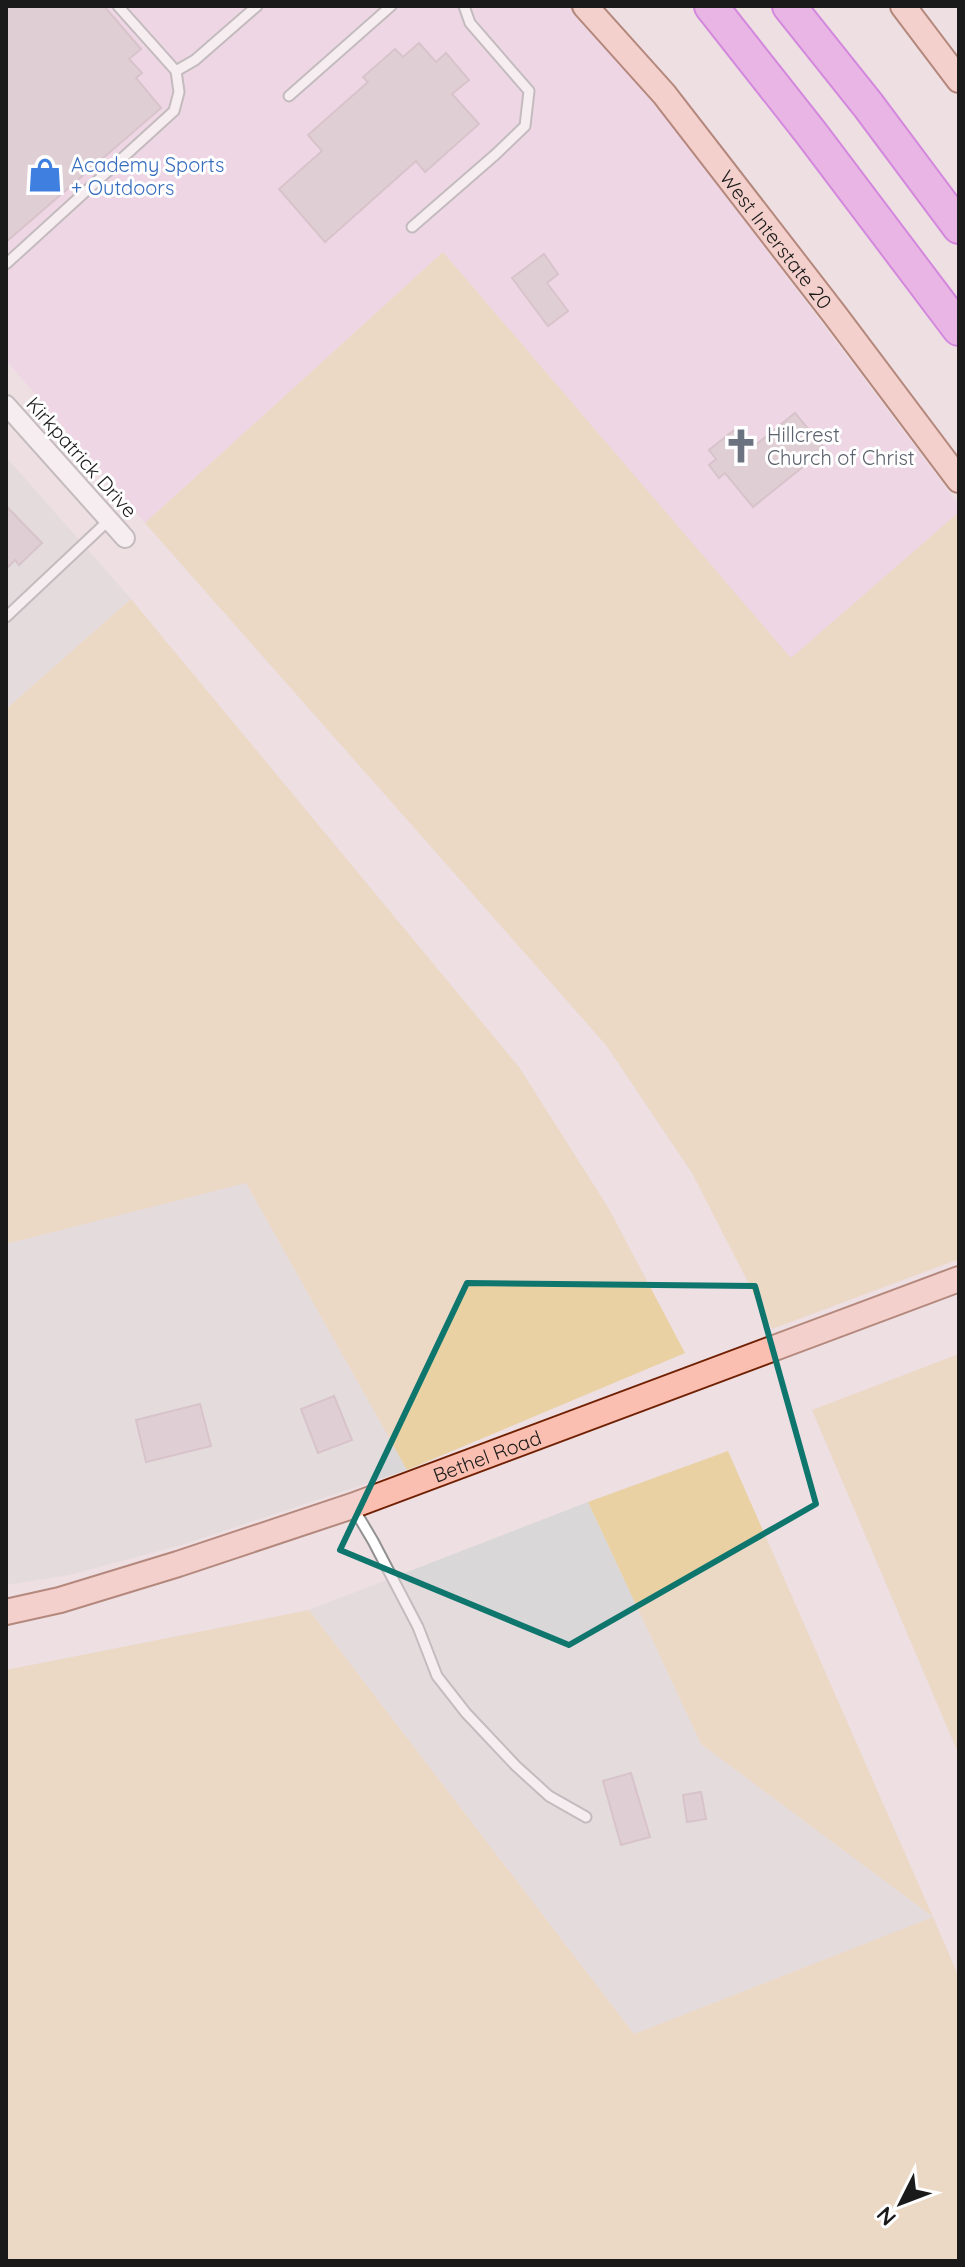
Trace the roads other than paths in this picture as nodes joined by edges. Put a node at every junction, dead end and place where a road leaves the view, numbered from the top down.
1 (118, 6) edge
2 (257, 6) edge
3 (391, 6) edge
4 (464, 6) edge
5 (585, 6) edge
6 (711, 6) edge
7 (789, 6) edge
8 (903, 6) edge
9 (176, 71) junction
10 (959, 80) edge
11 (289, 96) dead end
12 (412, 227) dead end
13 (959, 227) edge
14 (6, 264) edge
15 (959, 329) edge
16 (6, 405) edge
17 (959, 480) edge
18 (109, 520) junction
19 (125, 538) dead end
20 (6, 617) edge
21 (959, 1279) edge
22 (352, 1506) junction
23 (6, 1612) edge
24 (586, 1817) dead end

1 - 9 lane
2 - 9 lane
3 - 11 lane
4 - 12 lane
5 - 17 main road, West Interstate 20
6 - 15 highway
7 - 13 highway
8 - 10 main road
9 - 14 lane
16 - 18 street, Kirkpatrick Drive
18 - 19 street, Kirkpatrick Drive
18 - 20 lane
21 - 22 main road, Bethel Road
22 - 23 main road, Bethel Road
22 - 24 lane

